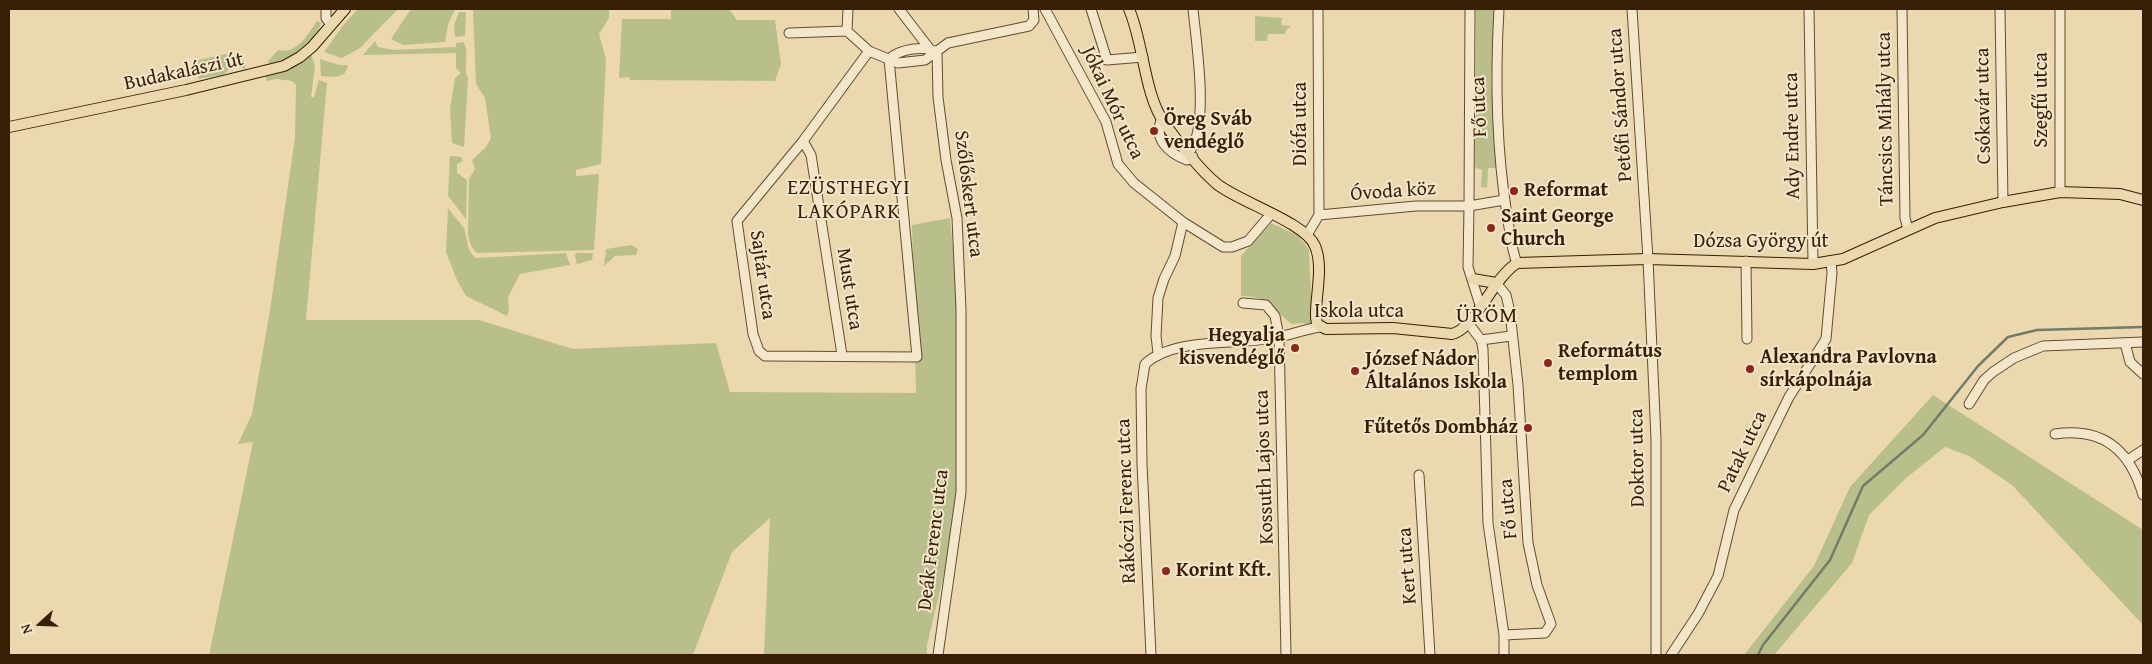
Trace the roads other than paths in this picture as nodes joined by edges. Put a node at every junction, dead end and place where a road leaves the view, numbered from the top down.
1 (326, 9) edge
2 (344, 9) edge
3 (848, 9) edge
4 (899, 9) edge
5 (1034, 9) edge
6 (1045, 9) edge
7 (1091, 9) edge
8 (1129, 9) edge
9 (1193, 9) edge
10 (1318, 9) edge
11 (1470, 9) edge
12 (1499, 9) edge
13 (1632, 9) edge
14 (1809, 9) edge
15 (1902, 9) edge
16 (2000, 9) edge
17 (2060, 9) edge
18 (330, 25) junction
19 (847, 31) junction
20 (789, 33) dead end
21 (933, 50) junction
22 (869, 52) junction
23 (1143, 56) junction
24 (889, 59) junction
25 (9, 127) edge
26 (803, 141) junction
27 (1191, 155) junction
28 (2060, 192) junction
29 (1504, 200) junction
30 (2143, 200) edge
31 (2003, 202) junction
32 (1469, 206) junction
33 (1271, 214) junction
34 (1319, 215) junction
35 (1183, 222) junction
36 (1908, 229) junction
37 (1307, 235) junction
38 (1648, 259) junction
39 (1746, 261) junction
40 (1831, 261) junction
41 (1517, 263) junction
42 (1813, 264) junction
43 (1473, 279) junction
44 (1496, 283) junction
45 (1243, 303) dead end
46 (1480, 305) junction
47 (1469, 324) junction
48 (1320, 327) junction
49 (1512, 336) junction
50 (1278, 338) junction
51 (1748, 339) dead end
52 (962, 340) joint
53 (1481, 340) junction
54 (2143, 342) edge
55 (2125, 343) junction
56 (1158, 353) junction
57 (842, 355) junction
58 (2143, 374) edge
59 (1969, 404) dead end
60 (2055, 434) dead end
61 (2143, 450) edge
62 (2128, 460) junction
63 (1419, 475) dead end
64 (2143, 496) edge
65 (1504, 635) junction
66 (938, 655) edge
67 (1151, 655) edge
68 (1286, 655) edge
69 (1430, 655) edge
70 (1504, 655) edge
71 (1656, 655) edge
72 (1671, 655) edge

1 - 18 street
2 - 18 main road, Budakalászi út
3 - 19 street
4 - 21 street
5 - 21 street
6 - 35 street, Jókai Mór utca
7 - 23 street
8 - 23 main road
9 - 27 street
10 - 34 street, Diófa utca
11 - 32 street, Fő utca
12 - 29 street, Fő utca
13 - 38 street, Petőfi Sándor utca
14 - 42 street, Ady Endre utca
15 - 36 street, Táncsics Mihály utca
16 - 31 street, Csókavár utca
17 - 28 street, Szegfű utca
18 - 25 main road, Budakalászi út
19 - 20 street
19 - 22 street
21 - 24 street
21 - 52 street, Szőlőskert utca
22 - 24 street
22 - 26 street
23 - 27 main road
24 - 57 street
26 - 57 street, Must utca
26 - 57 street, Sajtár utca
27 - 33 main road
28 - 30 main road, Dózsa György út
28 - 31 main road, Dózsa György út
29 - 32 street, Óvoda köz
29 - 41 street, Fő utca
31 - 36 main road, Dózsa György út
32 - 34 street, Óvoda köz
32 - 43 street, Fő utca
33 - 35 street, Jókai Mór utca
33 - 37 main road
34 - 37 street
35 - 56 street
36 - 40 main road, Dózsa György út
37 - 48 main road
38 - 39 main road, Dózsa György út
38 - 41 main road, Dózsa György út
38 - 71 street, Doktor utca
39 - 42 main road, Dózsa György út
39 - 51 street
40 - 42 main road, Dózsa György út
40 - 72 street, Patak utca
41 - 44 main road
43 - 44 main road
43 - 46 street, Fő utca
44 - 46 main road
44 - 49 street, Fő utca
45 - 50 street, Kossuth Lajos utca
46 - 47 main road
47 - 48 main road, Iskola utca
47 - 53 street
48 - 50 street, Iskola utca
49 - 53 street
49 - 65 street, Fő utca
50 - 56 street, Iskola utca
50 - 68 street, Kossuth Lajos utca
52 - 66 street, Deák Ferenc utca
53 - 65 street, Fő utca
54 - 55 street
55 - 58 street
55 - 59 street
56 - 67 street, Rákóczi Ferenc utca
60 - 62 street
61 - 62 street
62 - 64 street
63 - 69 street, Kert utca
65 - 70 street, Fő utca

